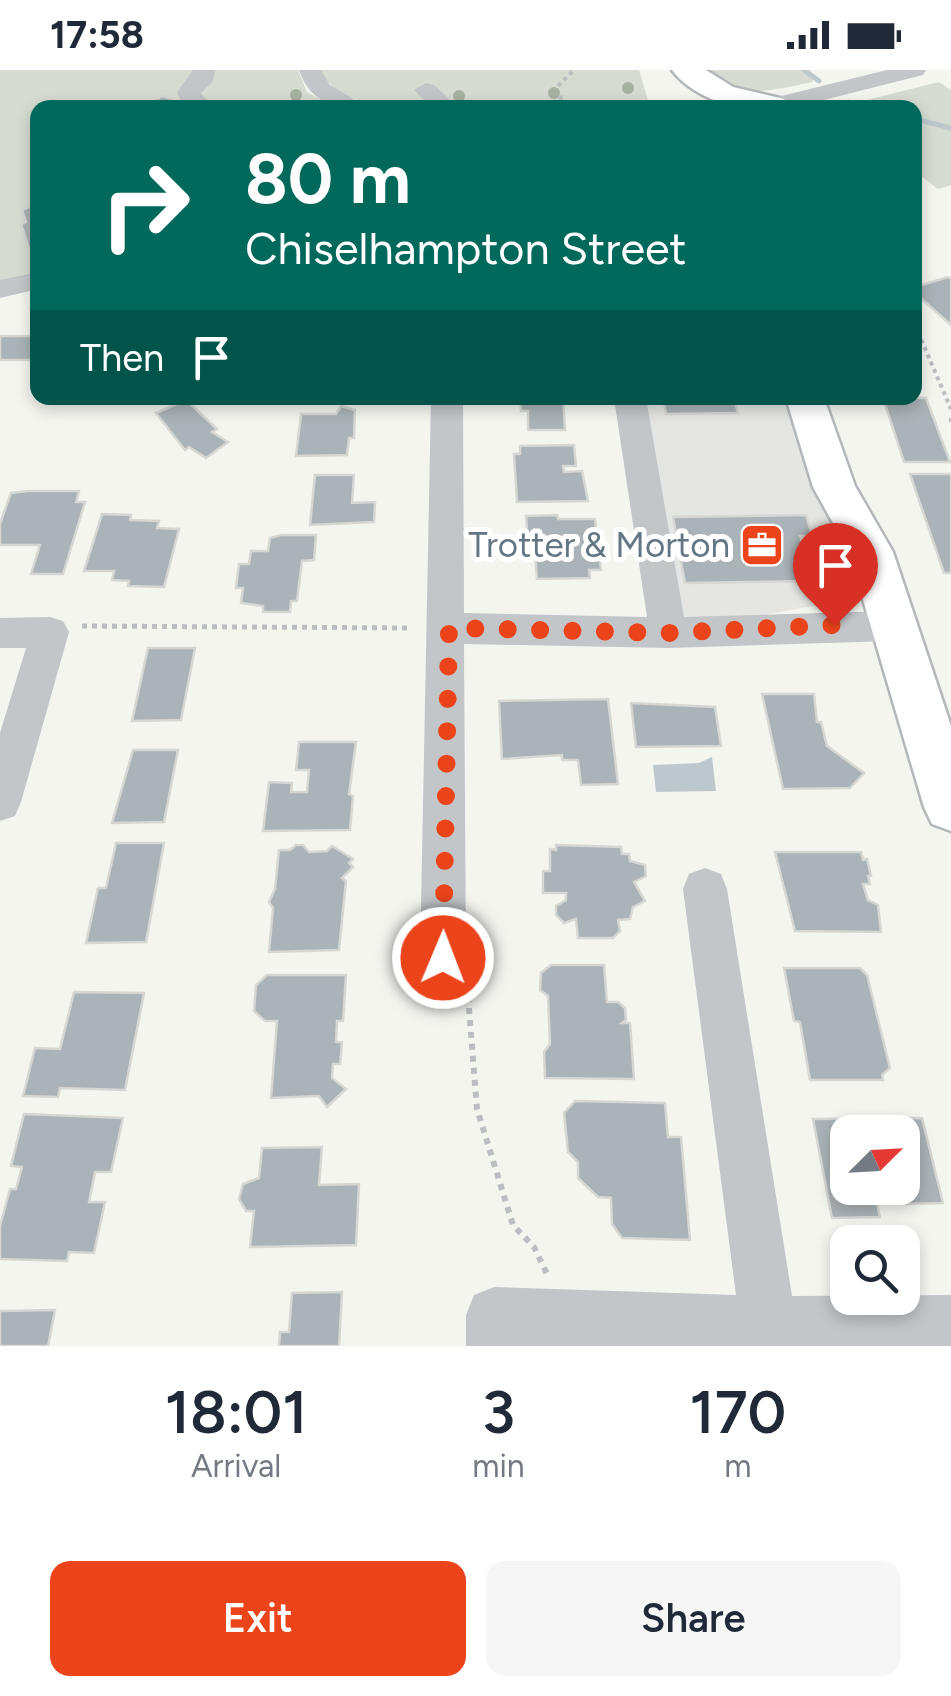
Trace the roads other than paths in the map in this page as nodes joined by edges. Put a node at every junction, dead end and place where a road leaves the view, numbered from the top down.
1 (310, 70) edge
2 (672, 70) edge
3 (686, 70) edge
4 (915, 70) edge
5 (231, 75) dead end
6 (868, 75) edge
7 (164, 88) dead end
8 (199, 88) edge
9 (426, 90) dead end
10 (339, 100) edge
11 (446, 100) edge
12 (682, 100) edge
13 (746, 100) edge
14 (787, 100) edge
15 (30, 282) edge
16 (0, 289) edge
17 (448, 405) edge
18 (631, 405) edge
19 (807, 405) edge
20 (837, 405) edge
21 (872, 552) junction
22 (892, 626) junction
23 (449, 628) junction
24 (0, 632) edge
25 (668, 633) junction
26 (0, 802) edge
27 (951, 807) edge
28 (704, 889) dead end
29 (443, 958) dead end
30 (937, 1324) edge
31 (770, 1325) junction
32 (494, 1346) edge

1 - 10 street
2 - 12 main road
3 - 13 main road
4 - 6 street
5 - 8 street
6 - 14 street
7 - 8 street
9 - 11 street
15 - 16 street
17 - 23 street
18 - 25 street
19 - 21 main road
20 - 21 main road
21 - 22 main road
22 - 25 street
22 - 27 main road
23 - 25 street
23 - 29 street
24 - 26 street
28 - 31 street
30 - 31 street
31 - 32 street

